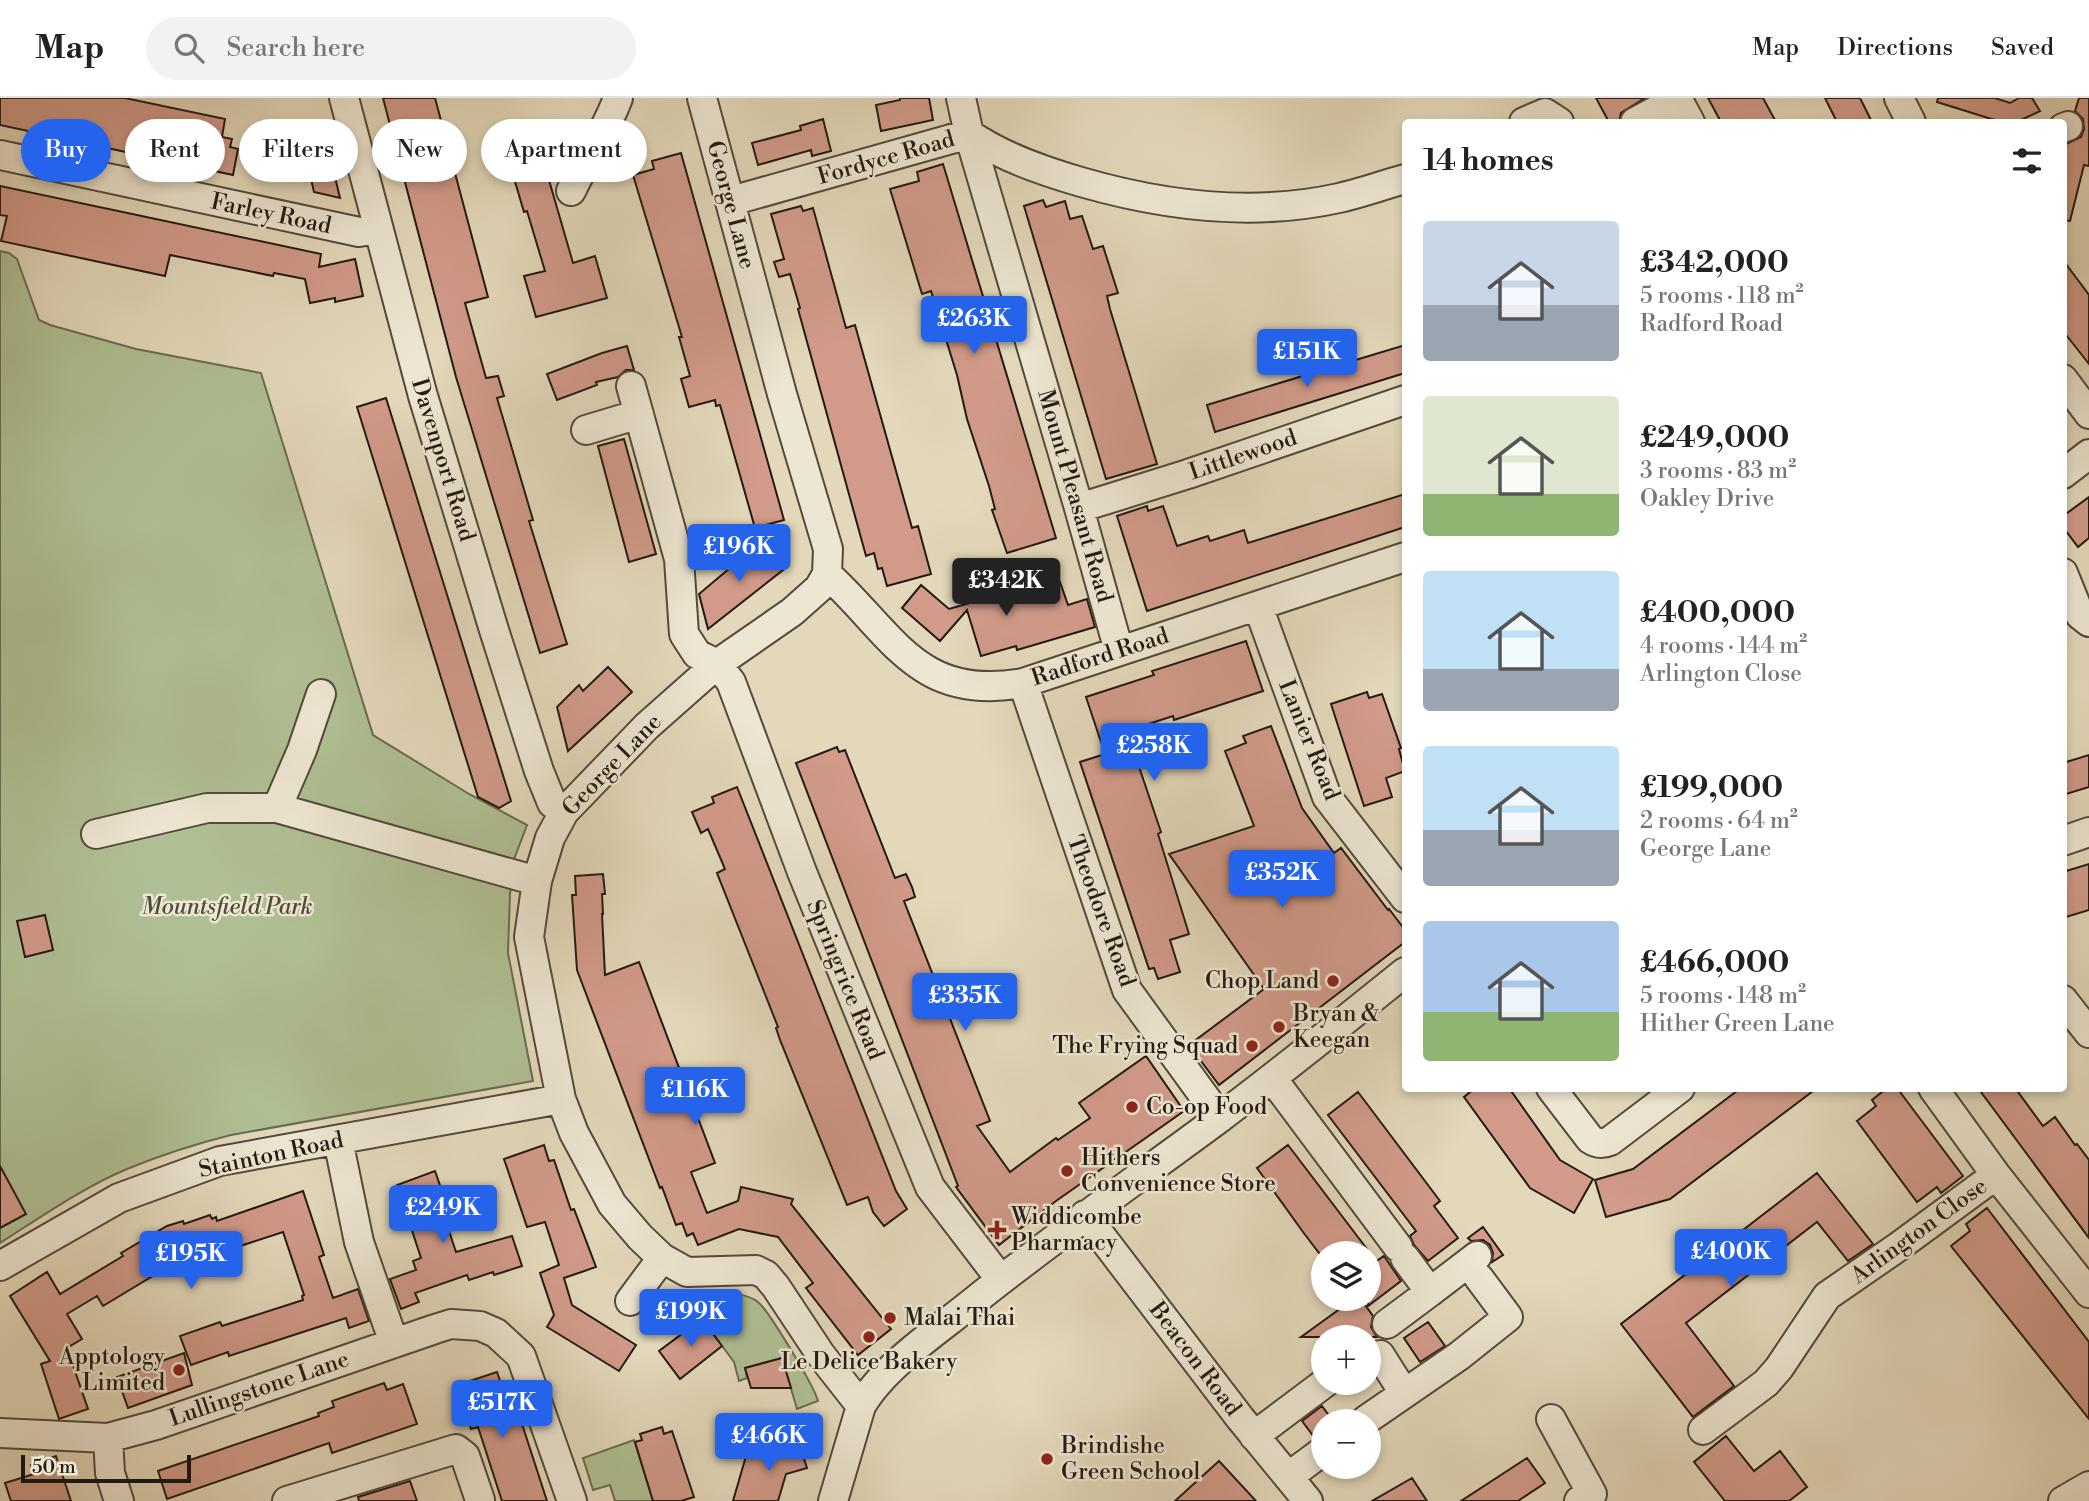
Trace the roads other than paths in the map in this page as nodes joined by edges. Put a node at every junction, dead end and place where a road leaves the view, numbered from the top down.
1 (344, 98) edge
2 (618, 98) edge
3 (702, 98) edge
4 (961, 98) edge
5 (1899, 98) edge
6 (1682, 107) edge
7 (1531, 119) edge
8 (1554, 119) edge
9 (1644, 119) edge
10 (1910, 119) edge
11 (969, 134) junction
12 (0, 155) edge
13 (1402, 180) edge
14 (571, 191) dead end
15 (731, 201) junction
16 (377, 229) junction
17 (2067, 384) edge
18 (631, 386) dead end
19 (1402, 401) edge
20 (639, 414) junction
21 (2089, 414) edge
22 (586, 429) dead end
23 (2089, 454) edge
24 (2067, 471) edge
25 (1079, 508) junction
26 (1402, 558) edge
27 (827, 574) junction
28 (2067, 583) edge
29 (1258, 606) junction
30 (2089, 622) edge
31 (1119, 651) junction
32 (717, 664) junction
33 (1023, 683) junction
34 (321, 694) dead end
35 (276, 808) junction
36 (564, 812) junction
37 (2089, 832) edge
38 (96, 834) dead end
39 (2067, 840) edge
40 (537, 881) junction
41 (1402, 894) edge
42 (1402, 974) edge
43 (2067, 1005) edge
44 (2089, 1033) edge
45 (1272, 1077) junction
46 (1554, 1092) edge
47 (1675, 1092) edge
48 (1936, 1092) edge
49 (561, 1099) junction
50 (1220, 1118) junction
51 (338, 1140) junction
52 (1996, 1175) junction
53 (1085, 1215) junction
54 (662, 1258) junction
55 (0, 1266) edge
56 (1002, 1280) junction
57 (1430, 1292) junction
58 (2089, 1293) edge
59 (630, 1301) dead end
60 (1387, 1324) dead end
61 (394, 1343) junction
62 (1381, 1357) edge
63 (1311, 1393) edge
64 (1404, 1393) junction
65 (861, 1406) junction
66 (1381, 1409) edge
67 (1551, 1419) dead end
68 (1703, 1430) dead end
69 (0, 1433) edge
70 (1254, 1436) junction
71 (108, 1438) junction
72 (1311, 1460) edge
73 (1288, 1477) junction
74 (2089, 1486) edge
75 (345, 1492) edge
76 (480, 1500) edge
77 (119, 1501) edge
78 (288, 1501) edge
79 (572, 1501) edge
80 (833, 1501) edge
81 (1308, 1501) edge
82 (1579, 1501) edge
83 (2063, 1501) edge

1 - 16 street, Davenport Road
2 - 14 street
3 - 15 street, George Lane
4 - 11 street, Mount Pleasant Road
5 - 10 street
6 - 9 street
7 - 8 street
11 - 13 street, Fordyce Road
11 - 15 street, Fordyce Road
11 - 25 street, Mount Pleasant Road
12 - 16 street, Farley Road
15 - 27 street, George Lane
16 - 36 street, Davenport Road
17 - 21 street
18 - 20 street
19 - 25 street, Littlewood
20 - 22 street
20 - 32 street
23 - 24 street
25 - 31 street, Mount Pleasant Road
26 - 29 street, Radford Road
27 - 32 street, George Lane
27 - 33 street, Radford Road
28 - 30 street
29 - 31 street, Radford Road
29 - 41 street, Lanier Road
31 - 33 street, Radford Road
32 - 36 street, George Lane
32 - 56 street, Springrice Road
33 - 50 street, Theodore Road
34 - 35 street
35 - 38 street
35 - 40 street
36 - 40 street, George Lane
37 - 39 street
40 - 49 street, George Lane
42 - 45 street
43 - 44 street
45 - 50 street
45 - 57 street
46 - 47 street
48 - 52 street
49 - 51 street, Stainton Road
49 - 54 street, George Lane
50 - 53 street
51 - 55 street, Stainton Road
51 - 61 street
52 - 58 street
52 - 68 street, Arlington Close
53 - 56 street
53 - 70 street, Beacon Road
54 - 59 street
54 - 65 street, George Lane
56 - 65 street
57 - 60 street
57 - 64 street
61 - 71 street, Lullingstone Lane
61 - 79 street, Lullingstone Lane
62 - 64 street
63 - 70 street
64 - 66 street
65 - 80 street
67 - 82 street
69 - 71 street, Lullingstone Lane
70 - 73 street, Beacon Road
71 - 77 street
72 - 73 street
73 - 81 street, Beacon Road
74 - 83 street
75 - 76 street
75 - 78 street

